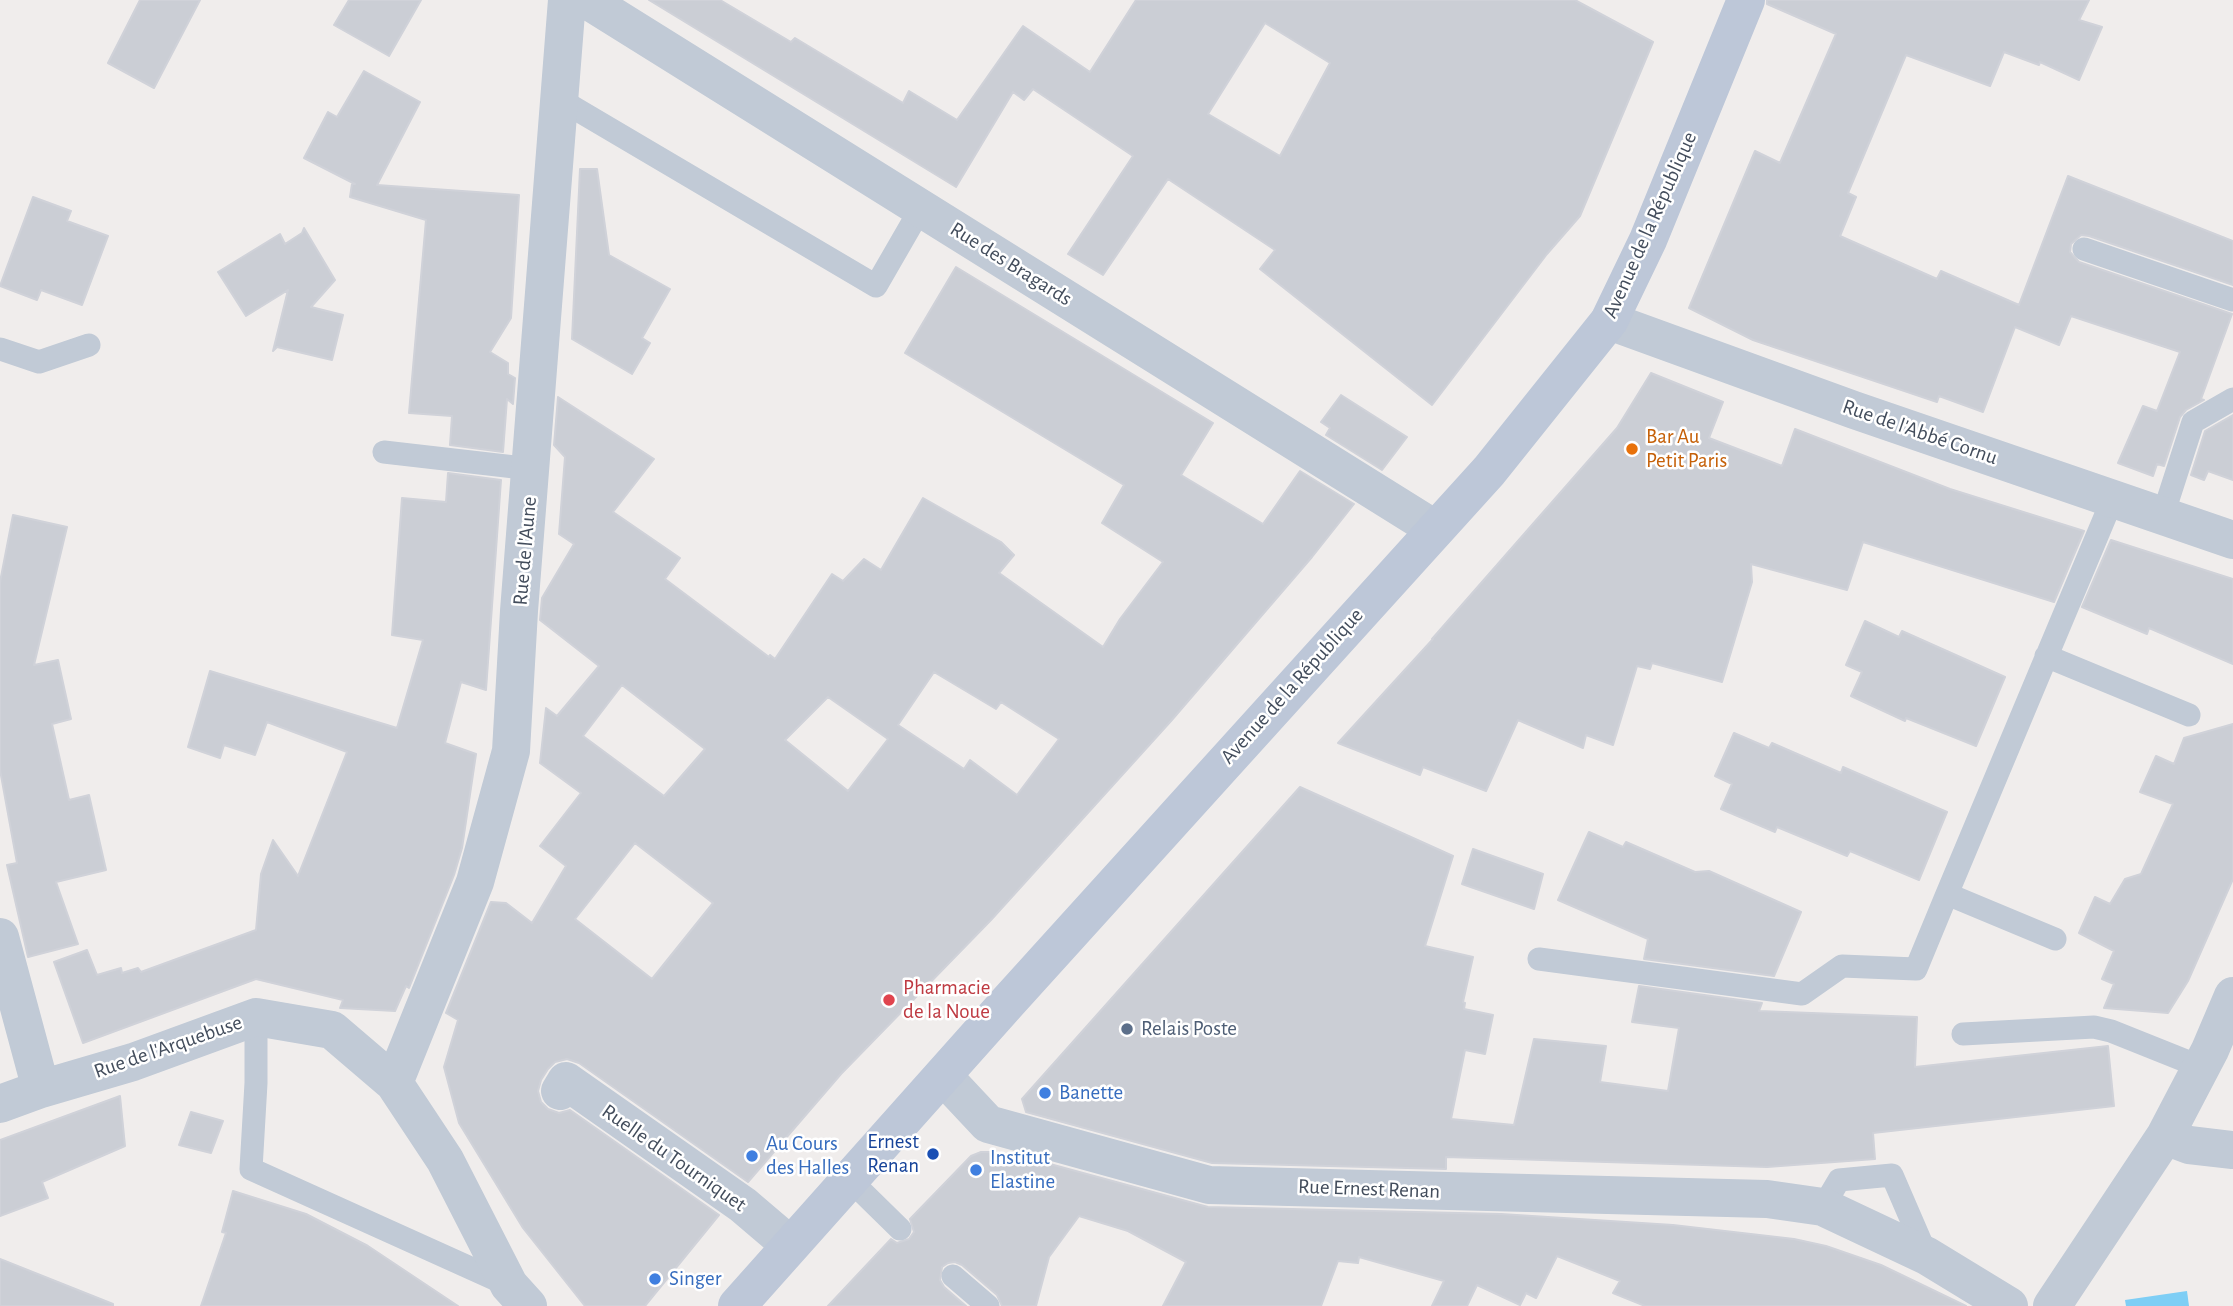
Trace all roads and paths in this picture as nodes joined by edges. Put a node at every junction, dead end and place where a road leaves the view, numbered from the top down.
1 (567, 0) edge
2 (587, 0) edge
3 (1746, 0) edge
4 (559, 99) junction
5 (921, 208) junction
6 (2084, 249) dead end
7 (2233, 300) edge
8 (1609, 321) junction
9 (89, 345) dead end
10 (0, 349) edge
11 (2233, 399) edge
12 (384, 452) dead end
13 (532, 469) junction
14 (2113, 498) junction
15 (2163, 515) junction
16 (1434, 529) junction
17 (2233, 540) edge
18 (2046, 656) junction
19 (2189, 715) dead end
20 (1947, 894) junction
21 (0, 937) edge
22 (2054, 939) dead end
23 (1539, 959) dead end
24 (2233, 996) edge
25 (256, 1017) junction
26 (1963, 1034) dead end
27 (2201, 1066) junction
28 (943, 1076) junction
29 (394, 1083) junction
30 (41, 1089) junction
31 (560, 1091) dead end
32 (0, 1104) edge
33 (2165, 1136) junction
34 (2233, 1150) edge
35 (849, 1179) junction
36 (1823, 1207) junction
37 (901, 1229) dead end
38 (790, 1245) junction
39 (1927, 1256) junction
40 (953, 1276) dead end
41 (518, 1296) edge
42 (737, 1306) edge
43 (988, 1306) edge
44 (2009, 1306) edge
45 (2052, 1306) edge

1 - 4 street, Rue de l'Aune
2 - 5 street, Rue des Bragards
3 - 8 main road, Avenue de la République
4 - 5 lane
4 - 13 street, Rue de l'Aune
5 - 16 street, Rue des Bragards
6 - 7 lane
8 - 14 street, Rue de l'Abbé Cornu
8 - 16 main road, Avenue de la République
9 - 10 lane
11 - 15 lane
12 - 13 lane
13 - 29 street, Rue de l'Aune
14 - 15 street, Rue de l'Abbé Cornu
14 - 18 lane
15 - 17 street, Rue de l'Abbé Cornu
16 - 28 main road, Avenue de la République
18 - 19 lane
18 - 20 lane
20 - 22 lane
20 - 23 lane
21 - 30 street
24 - 27 street
25 - 29 street, Rue de l'Arquebuse
25 - 30 street, Rue de l'Arquebuse
25 - 41 lane
26 - 27 lane
27 - 33 street
28 - 35 main road, Avenue de la République
28 - 36 street, Rue Ernest Renan
29 - 41 street, Rue de l'Arquebuse
30 - 32 street, Rue de l'Arquebuse
31 - 38 street, Ruelle du Tourniquet
33 - 34 street
33 - 45 street
35 - 37 lane
35 - 38 main road, Avenue de la République
36 - 39 street, Rue Ernest Renan
36 - 39 lane
38 - 42 main road, Avenue de la République
39 - 44 street, Rue Ernest Renan
40 - 43 lane

